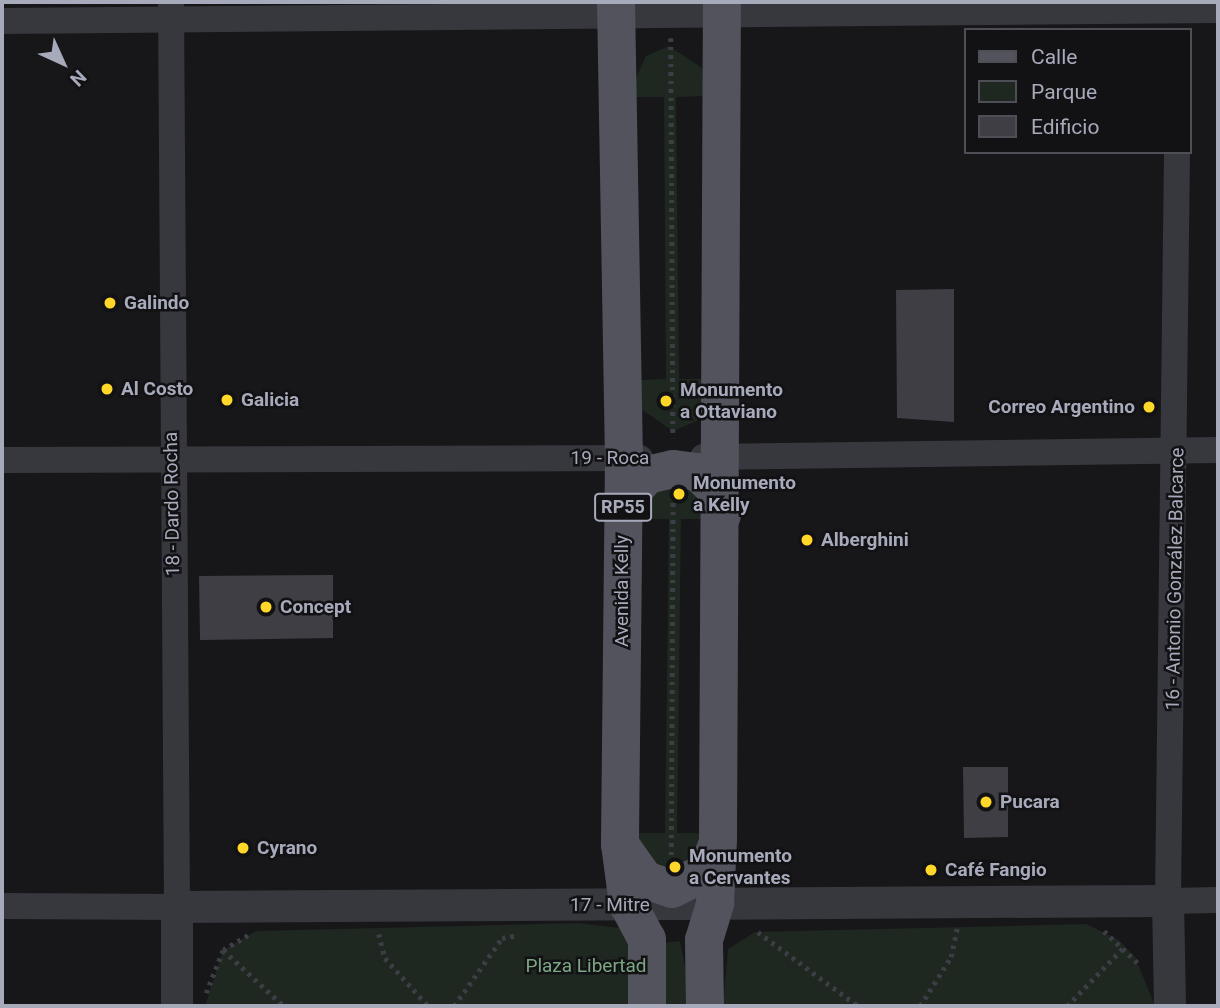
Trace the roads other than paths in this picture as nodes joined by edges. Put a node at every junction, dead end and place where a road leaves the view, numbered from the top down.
1 (616, 8) edge
2 (722, 8) edge
3 (1218, 10) edge
4 (171, 11) edge
5 (1177, 14) edge
6 (2, 21) edge
7 (1177, 154) edge
8 (1218, 450) edge
9 (1178, 451) junction
10 (722, 457) junction
11 (624, 458) junction
12 (2, 460) edge
13 (171, 460) junction
14 (623, 520) junction
15 (723, 521) junction
16 (718, 840) junction
17 (621, 844) junction
18 (1218, 900) edge
19 (1168, 901) junction
20 (715, 902) junction
21 (628, 904) junction
22 (2, 906) edge
23 (177, 907) junction
24 (177, 1006) edge
25 (647, 1006) edge
26 (705, 1006) edge
27 (1170, 1006) edge

1 - 2 street
1 - 4 street
1 - 11 main road, Avenida Kelly / RP55
2 - 5 street
2 - 10 main road
3 - 5 street
4 - 6 street
4 - 13 street, 18 - Dardo Rocha
7 - 9 street, 16 - Antonio González Balcarce
8 - 9 street, 19 - Roca
9 - 10 street, 19 - Roca
9 - 19 street, 16 - Antonio González Balcarce
10 - 11 street, 19 - Roca
10 - 15 main road
11 - 13 street, 19 - Roca
11 - 14 main road, Avenida Kelly / RP55
12 - 13 street, 19 - Roca
13 - 23 street, 18 - Dardo Rocha
14 - 15 main road
14 - 17 main road, Avenida Kelly / RP55
15 - 16 main road
16 - 17 main road
16 - 20 main road
17 - 21 main road, Avenida Kelly / RP55
18 - 19 street, 17 - Mitre
19 - 20 street, 17 - Mitre
19 - 27 street, 16 - Antonio González Balcarce
20 - 21 street, 17 - Mitre
20 - 26 main road
21 - 23 street, 17 - Mitre
21 - 25 main road, Avenida Kelly / RP55
22 - 23 street, 17 - Mitre
23 - 24 street, 18 - Dardo Rocha

